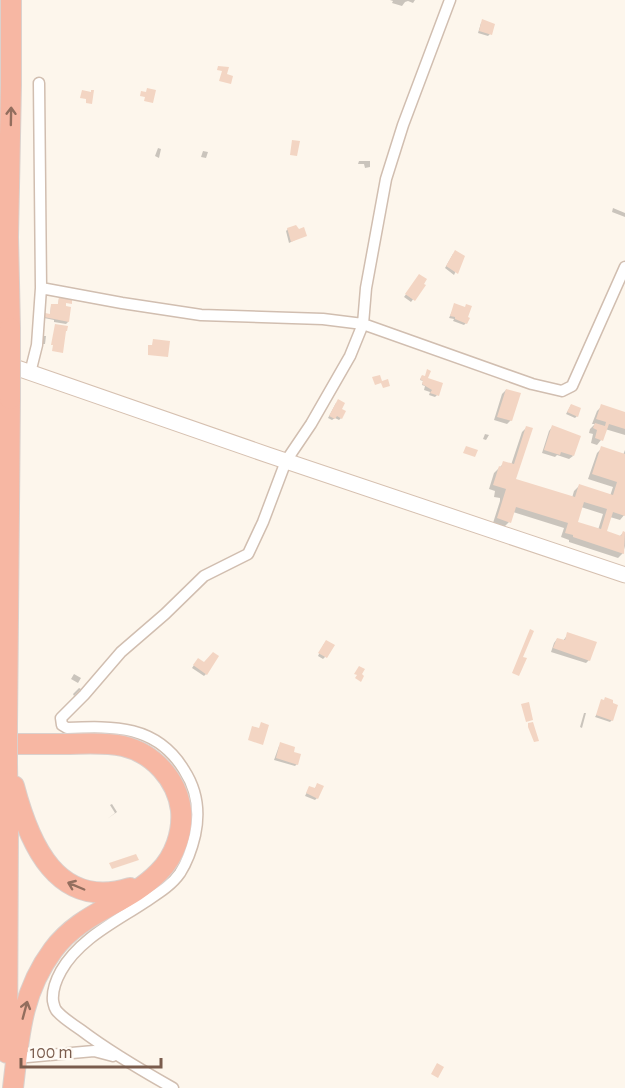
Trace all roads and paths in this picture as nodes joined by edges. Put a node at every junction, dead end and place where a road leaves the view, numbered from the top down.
1 (11, 0) edge
2 (450, 0) edge
3 (39, 83) dead end
4 (625, 267) edge
5 (41, 288) junction
6 (363, 324) junction
7 (0, 362) edge
8 (30, 373) junction
9 (286, 461) junction
10 (625, 574) edge
11 (0, 744) edge
12 (7, 764) junction
13 (152, 879) junction
14 (27, 1057) dead end
15 (119, 1057) junction
16 (8, 1088) edge
17 (13, 1088) edge
18 (173, 1088) edge

12 -> 1 highway, bridge
2 - 6 street
3 - 5 street
4 - 6 street
5 - 6 street
5 - 8 street
6 - 9 street
7 - 8 main road
8 - 9 main road
9 - 10 main road
9 - 15 street
11 - 13 highway
13 -> 12 highway
12 - 16 highway
17 -> 13 highway
14 - 15 street
15 - 18 street

